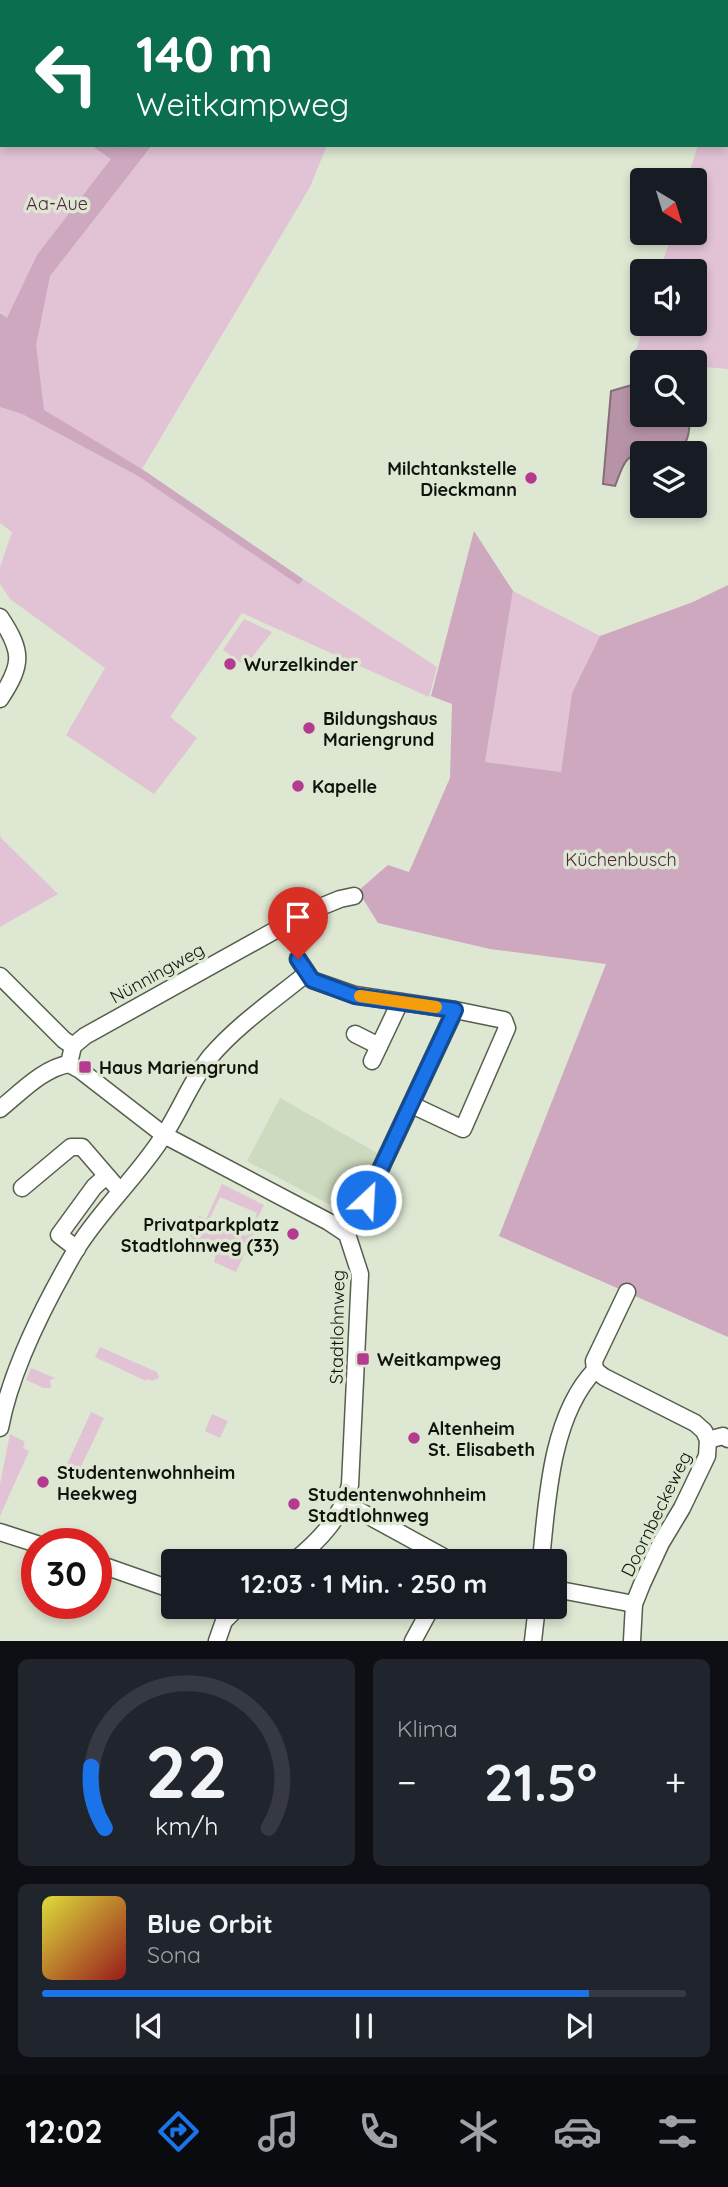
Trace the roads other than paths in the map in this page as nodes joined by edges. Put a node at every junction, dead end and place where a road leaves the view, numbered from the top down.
1 (0, 617) edge
2 (0, 699) edge
3 (354, 896) dead end
4 (298, 959) dead end
5 (306, 974) junction
6 (0, 976) edge
7 (400, 1002) junction
8 (455, 1010) junction
9 (355, 1034) dead end
10 (73, 1046) junction
11 (69, 1064) junction
12 (412, 1105) junction
13 (0, 1109) edge
14 (164, 1135) junction
15 (106, 1176) junction
16 (22, 1188) dead end
17 (120, 1191) junction
18 (347, 1234) junction
19 (77, 1248) junction
20 (627, 1292) dead end
21 (595, 1370) junction
22 (0, 1428) edge
23 (728, 1438) edge
24 (708, 1440) junction
25 (345, 1503) junction
26 (0, 1532) edge
27 (21, 1539) edge
28 (307, 1549) edge
29 (430, 1549) edge
30 (543, 1549) edge
31 (112, 1569) edge
32 (161, 1586) edge
33 (567, 1591) edge
34 (634, 1604) junction
35 (225, 1619) edge
36 (425, 1619) edge
37 (536, 1619) edge
38 (217, 1641) edge
39 (413, 1641) edge
40 (533, 1641) edge
41 (632, 1641) edge

1 - 2 street
3 - 10 street, Nünningweg
4 - 5 street
5 - 7 street
5 - 14 street
6 - 10 street
7 - 8 street
7 - 9 street
8 - 12 street
8 - 12 street
10 - 11 street
11 - 13 street
11 - 14 street
12 - 18 street
14 - 17 street
14 - 18 street
15 - 16 street
15 - 17 street
15 - 19 street
17 - 19 street
18 - 25 street, Stadtlohnweg
19 - 22 street
20 - 21 street
21 - 24 street, Doornbeckeweg
21 - 30 street
23 - 24 street, Doornbeckeweg
24 - 34 street, Doornbeckeweg
25 - 28 street, Stadtlohnweg
25 - 29 street
26 - 27 street
31 - 32 street
33 - 34 street
34 - 41 street
35 - 38 street
36 - 39 street
37 - 40 street

